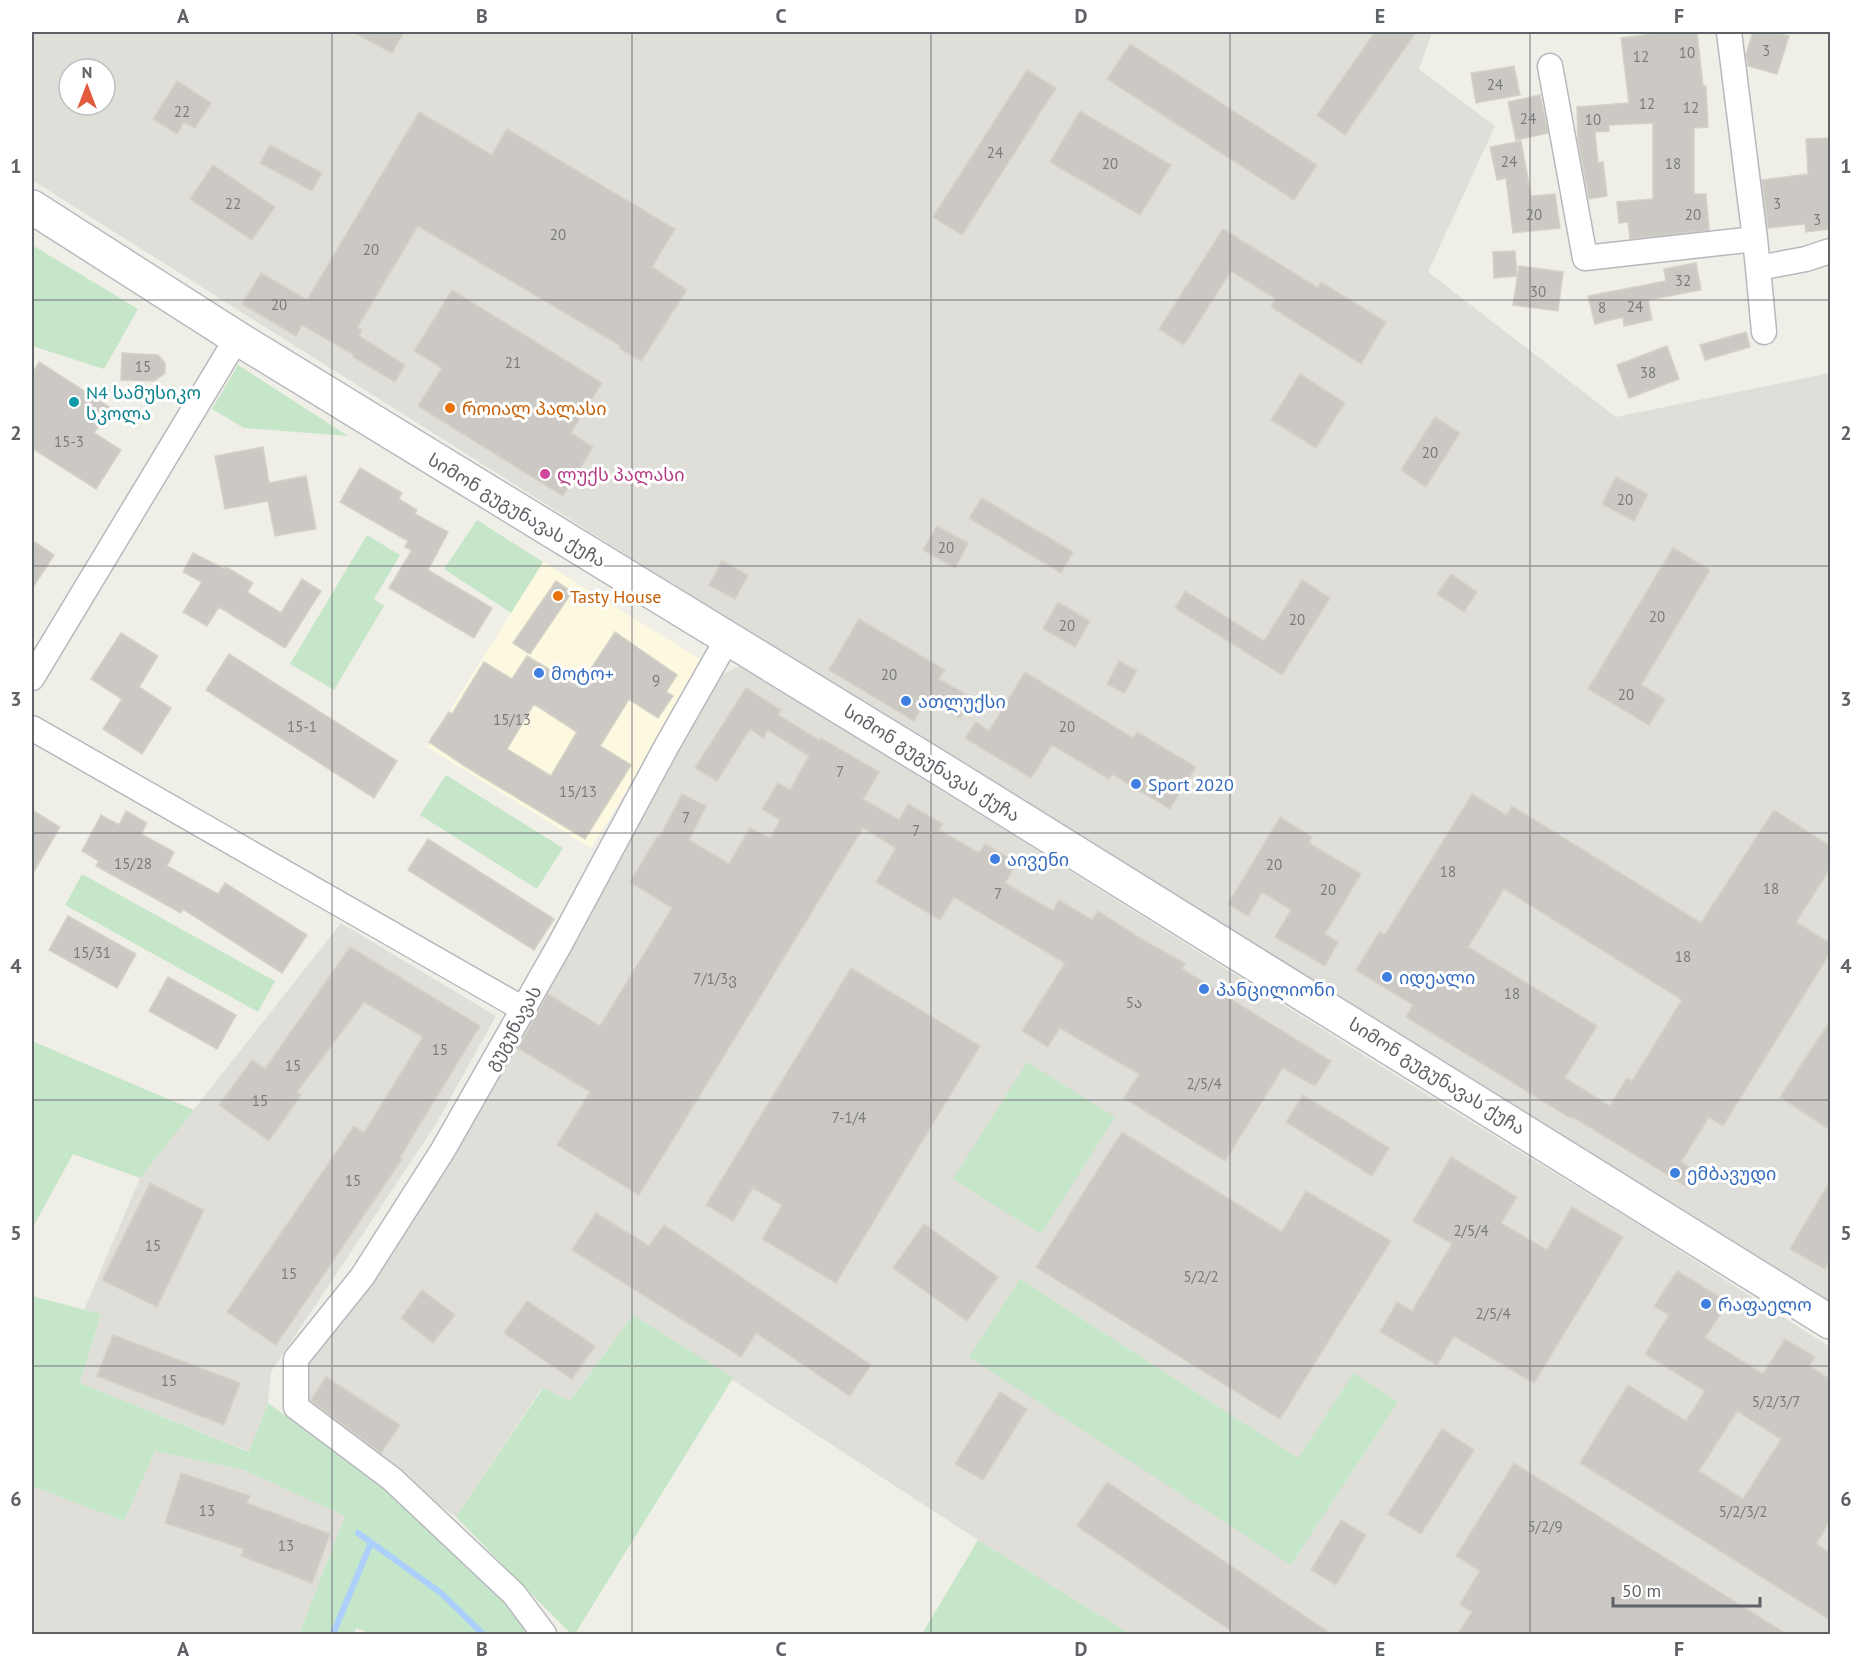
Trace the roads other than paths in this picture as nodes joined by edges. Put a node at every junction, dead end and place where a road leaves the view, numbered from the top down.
1 (1729, 32) edge
2 (1550, 66) dead end
3 (32, 207) edge
4 (1755, 239) junction
5 (1830, 251) edge
6 (1758, 268) junction
7 (1764, 332) dead end
8 (237, 338) junction
9 (728, 638) junction
10 (32, 678) edge
11 (32, 728) edge
12 (523, 1009) junction
13 (1830, 1322) edge
14 (544, 1635) edge

1 - 4 street
2 - 4 street
3 - 8 main road, სიმონ გუგუნავას ქუჩა
4 - 6 street
5 - 6 street
6 - 7 street
8 - 9 main road, სიმონ გუგუნავას ქუჩა
8 - 10 street
9 - 12 street, გუგუნავას
9 - 13 main road, სიმონ გუგუნავას ქუჩა
11 - 12 street
12 - 14 street, გუგუნავას

